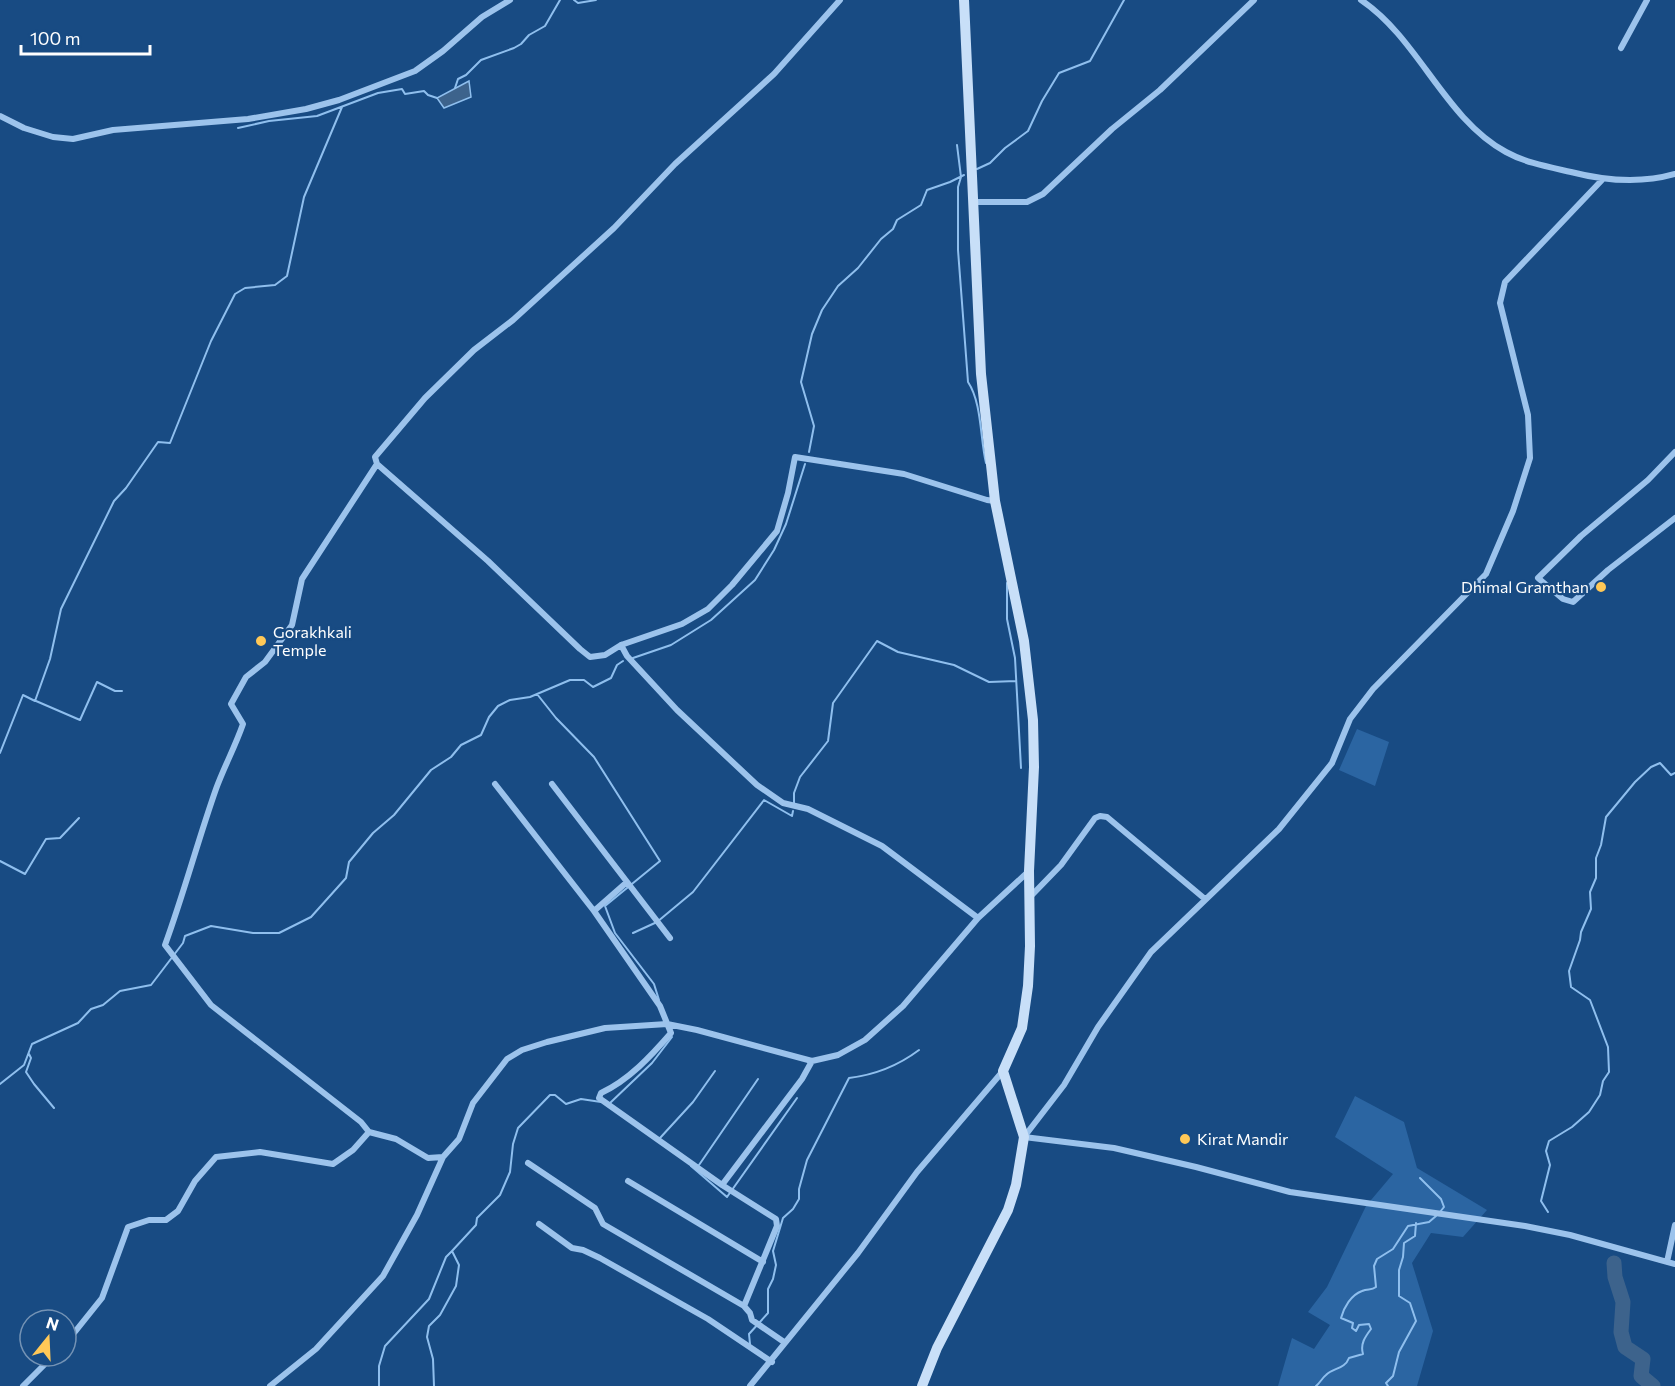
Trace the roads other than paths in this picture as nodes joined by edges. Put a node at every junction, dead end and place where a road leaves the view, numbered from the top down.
1 (510, 0) edge
2 (840, 0) edge
3 (964, 0) edge
4 (1254, 0) edge
5 (1361, 0) edge
6 (1647, 0) edge
7 (1621, 48) dead end
8 (0, 116) edge
9 (1675, 174) edge
10 (1602, 180) junction
11 (974, 202) junction
12 (1675, 452) edge
13 (377, 464) junction
14 (995, 501) junction
15 (1675, 518) edge
16 (621, 645) junction
17 (495, 784) dead end
18 (552, 784) dead end
19 (1029, 871) junction
20 (627, 882) junction
21 (1030, 896) junction
22 (1205, 898) junction
23 (594, 911) junction
24 (978, 918) junction
25 (670, 938) dead end
26 (667, 1024) junction
27 (812, 1061) junction
28 (1003, 1071) junction
29 (369, 1132) junction
30 (1024, 1137) junction
31 (443, 1157) junction
32 (528, 1163) dead end
33 (628, 1181) dead end
34 (722, 1185) junction
35 (539, 1224) dead end
36 (1675, 1224) edge
37 (1667, 1262) junction
38 (763, 1263) junction
39 (1675, 1264) edge
40 (744, 1306) junction
41 (78, 1328) edge
42 (784, 1342) junction
43 (771, 1362) junction
44 (41, 1368) edge
45 (23, 1386) edge
46 (270, 1386) edge
47 (750, 1386) edge
48 (922, 1386) edge

1 - 8 street
2 - 13 street
3 - 11 street
4 - 11 street
5 - 10 street
6 - 7 street
9 - 10 street
10 - 22 street
11 - 14 street
12 - 15 street
13 - 16 street
13 - 29 street
14 - 16 street
14 - 19 street
16 - 24 street
17 - 23 street
18 - 20 street
19 - 21 street
19 - 24 street
20 - 23 street
20 - 25 street
21 - 22 street
21 - 28 street
22 - 30 street
23 - 26 street
24 - 27 street
26 - 27 street
26 - 31 street
26 - 34 street
27 - 34 street
28 - 30 street
28 - 42 street
29 - 31 street
29 - 41 street
30 - 37 street
30 - 48 street
31 - 46 street
32 - 40 street
33 - 38 street
34 - 38 street
35 - 43 street
36 - 37 street
37 - 39 street
38 - 40 street
40 - 42 street
42 - 43 street
43 - 47 street
44 - 45 street

